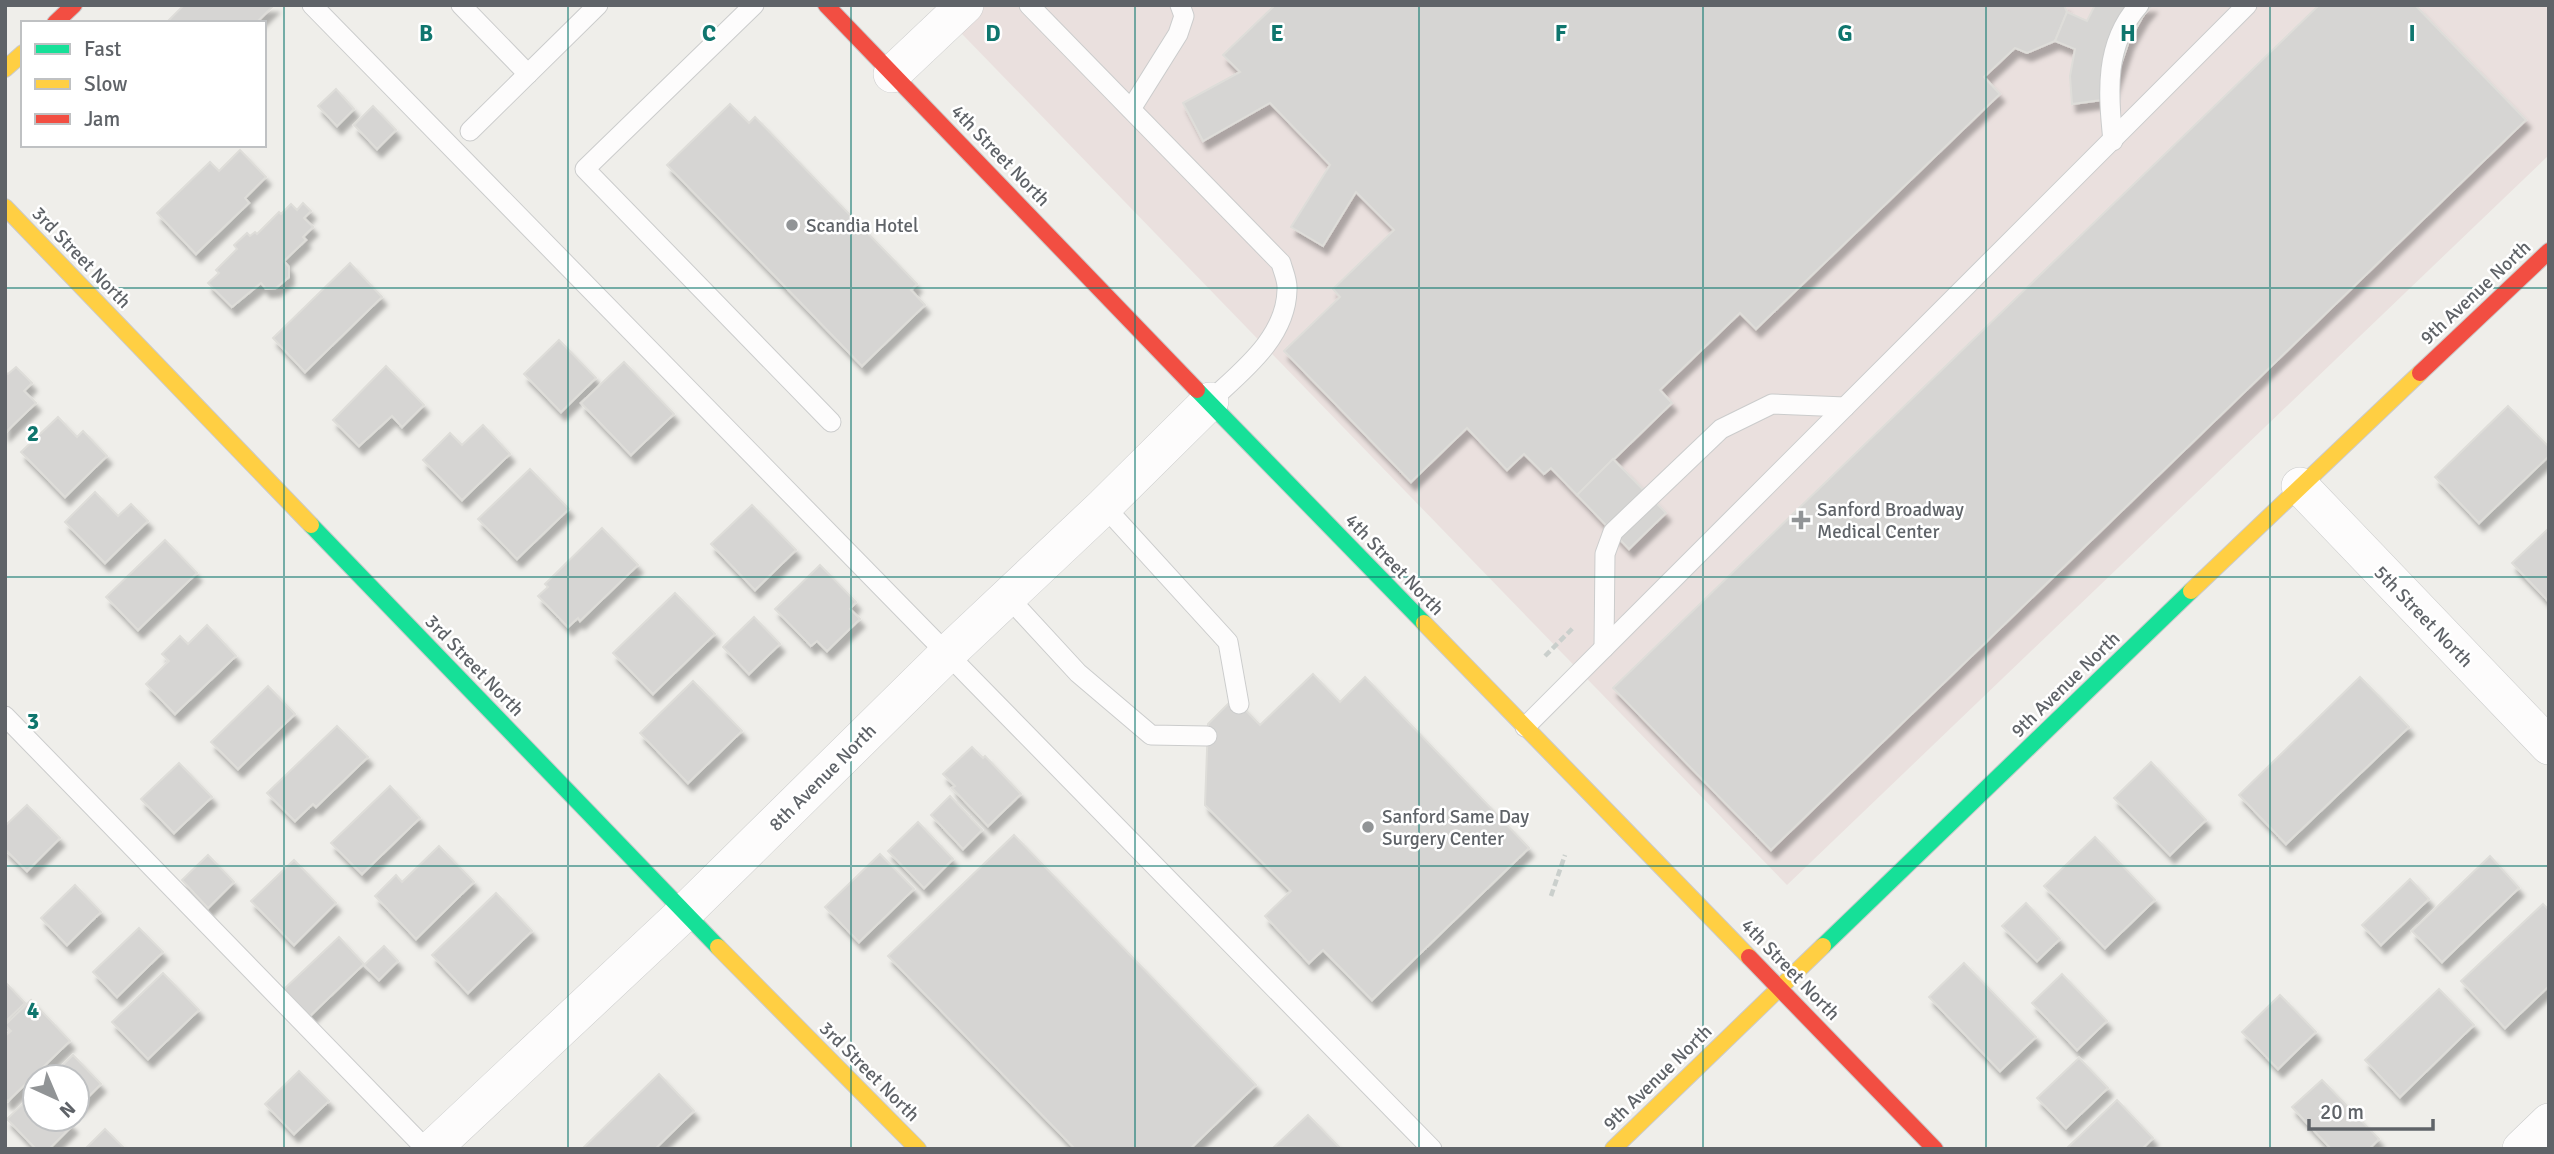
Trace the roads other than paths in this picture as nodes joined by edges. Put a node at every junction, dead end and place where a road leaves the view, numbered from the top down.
1 (74, 5) edge
2 (312, 5) edge
3 (461, 5) edge
4 (597, 5) edge
5 (754, 5) edge
6 (826, 5) edge
7 (964, 5) edge
8 (1029, 5) edge
9 (1180, 5) edge
10 (2139, 5) edge
11 (2247, 5) edge
12 (57, 21) edge
13 (21, 54) edge
14 (5, 69) edge
15 (528, 74) junction
16 (891, 74) junction
17 (1131, 109) junction
18 (470, 131) dead end
19 (2113, 141) junction
20 (5, 207) edge
21 (2549, 251) edge
22 (1210, 401) junction
23 (1845, 407) junction
24 (831, 422) dead end
25 (2300, 486) junction
26 (1104, 506) junction
27 (1007, 596) junction
28 (1604, 648) junction
29 (947, 654) junction
30 (1240, 704) dead end
31 (5, 716) edge
32 (1525, 727) junction
33 (1208, 736) dead end
34 (2549, 746) edge
35 (684, 913) junction
36 (1780, 988) junction
37 (2549, 1122) edge
38 (426, 1149) edge
39 (432, 1149) edge
40 (918, 1149) edge
41 (1432, 1149) edge
42 (1613, 1149) edge
43 (1936, 1149) edge
44 (2521, 1149) edge

1 - 12 street
2 - 29 lane
3 - 15 lane
4 - 15 lane
5 - 24 lane
6 - 16 street, 4th Street North
7 - 16 street
8 - 17 lane
9 - 17 lane
10 - 19 lane
11 - 19 lane
13 - 14 street
15 - 18 lane
16 - 22 street, 4th Street North
17 - 22 lane
19 - 23 lane
20 - 35 street, 3rd Street North
21 - 25 street, 9th Avenue North
22 - 26 street, 8th Avenue North
22 - 32 street, 4th Street North
23 - 28 lane
23 - 28 lane
25 - 34 street, 5th Street North
25 - 36 street, 9th Avenue North
26 - 27 street, 8th Avenue North
26 - 30 lane
27 - 29 street, 8th Avenue North
27 - 33 lane
28 - 32 lane
29 - 35 street, 8th Avenue North
29 - 41 lane
31 - 38 lane
32 - 36 street, 4th Street North
35 - 39 street, 8th Avenue North
35 - 40 street, 3rd Street North
36 - 42 street, 9th Avenue North
36 - 43 street, 4th Street North
37 - 44 street

